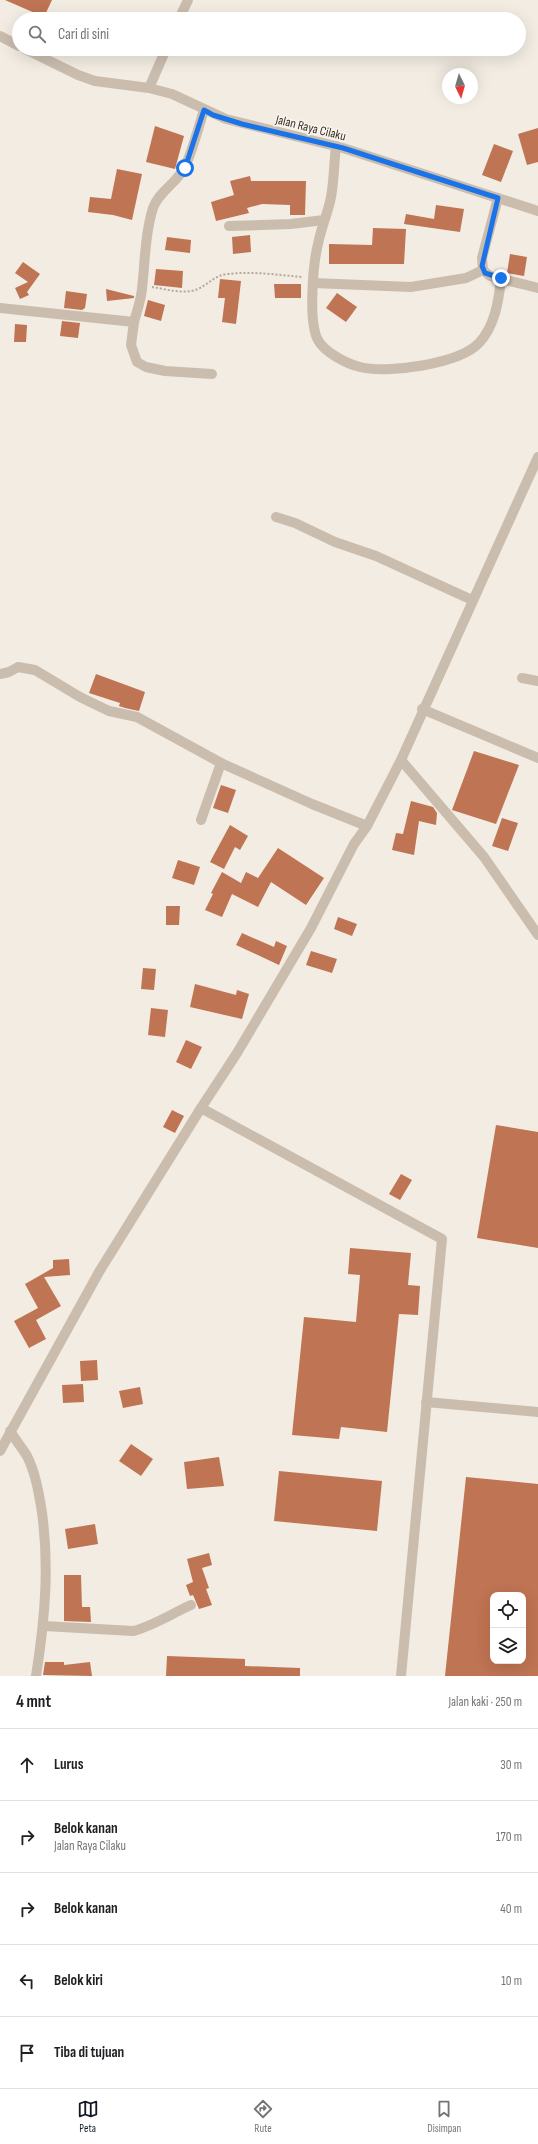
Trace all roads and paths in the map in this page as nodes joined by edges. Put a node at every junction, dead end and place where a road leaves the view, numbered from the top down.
1 (188, 0) edge
2 (183, 12) edge
3 (0, 36) edge
4 (12, 42) edge
5 (39, 56) edge
6 (163, 56) edge
7 (149, 88) junction
8 (204, 110) junction
9 (336, 146) junction
10 (498, 198) junction
11 (538, 211) edge
12 (324, 220) junction
13 (229, 226) dead end
14 (483, 270) junction
15 (501, 278) junction
16 (313, 280) junction
17 (142, 285) junction
18 (538, 288) edge
19 (0, 308) edge
20 (134, 322) junction
21 (212, 374) dead end
22 (538, 457) edge
23 (276, 517) dead end
24 (472, 600) junction
25 (0, 674) edge
26 (522, 678) dead end
27 (538, 681) edge
28 (422, 709) junction
29 (538, 758) edge
30 (401, 760) junction
31 (221, 763) junction
32 (201, 820) dead end
33 (367, 826) junction
34 (538, 935) edge
35 (201, 1108) junction
36 (426, 1402) junction
37 (538, 1412) edge
38 (10, 1431) junction
39 (0, 1451) edge
40 (191, 1605) dead end
41 (44, 1626) junction
42 (36, 1676) edge
43 (401, 1676) edge

1 - 2 street
3 - 4 street
5 - 7 street, Jalan Raya Cilaku
6 - 7 street
7 - 8 street, Jalan Raya Cilaku
8 - 9 street, Jalan Raya Cilaku
8 - 17 street
9 - 10 street, Jalan Raya Cilaku
9 - 12 street
10 - 11 street, Jalan Raya Cilaku
10 - 14 street
12 - 13 street
12 - 16 street
14 - 15 street
14 - 16 street
15 - 16 street
15 - 18 street
16 - 17 path
17 - 20 street
19 - 20 street
20 - 21 street
22 - 24 street
23 - 24 street
24 - 28 street
25 - 31 street
26 - 27 street
28 - 29 street
28 - 30 street
30 - 33 street
30 - 34 street
31 - 32 street
31 - 33 street
33 - 35 street
35 - 36 street
35 - 38 street
36 - 37 street
36 - 43 street
38 - 39 street
38 - 41 street
40 - 41 street
41 - 42 street

